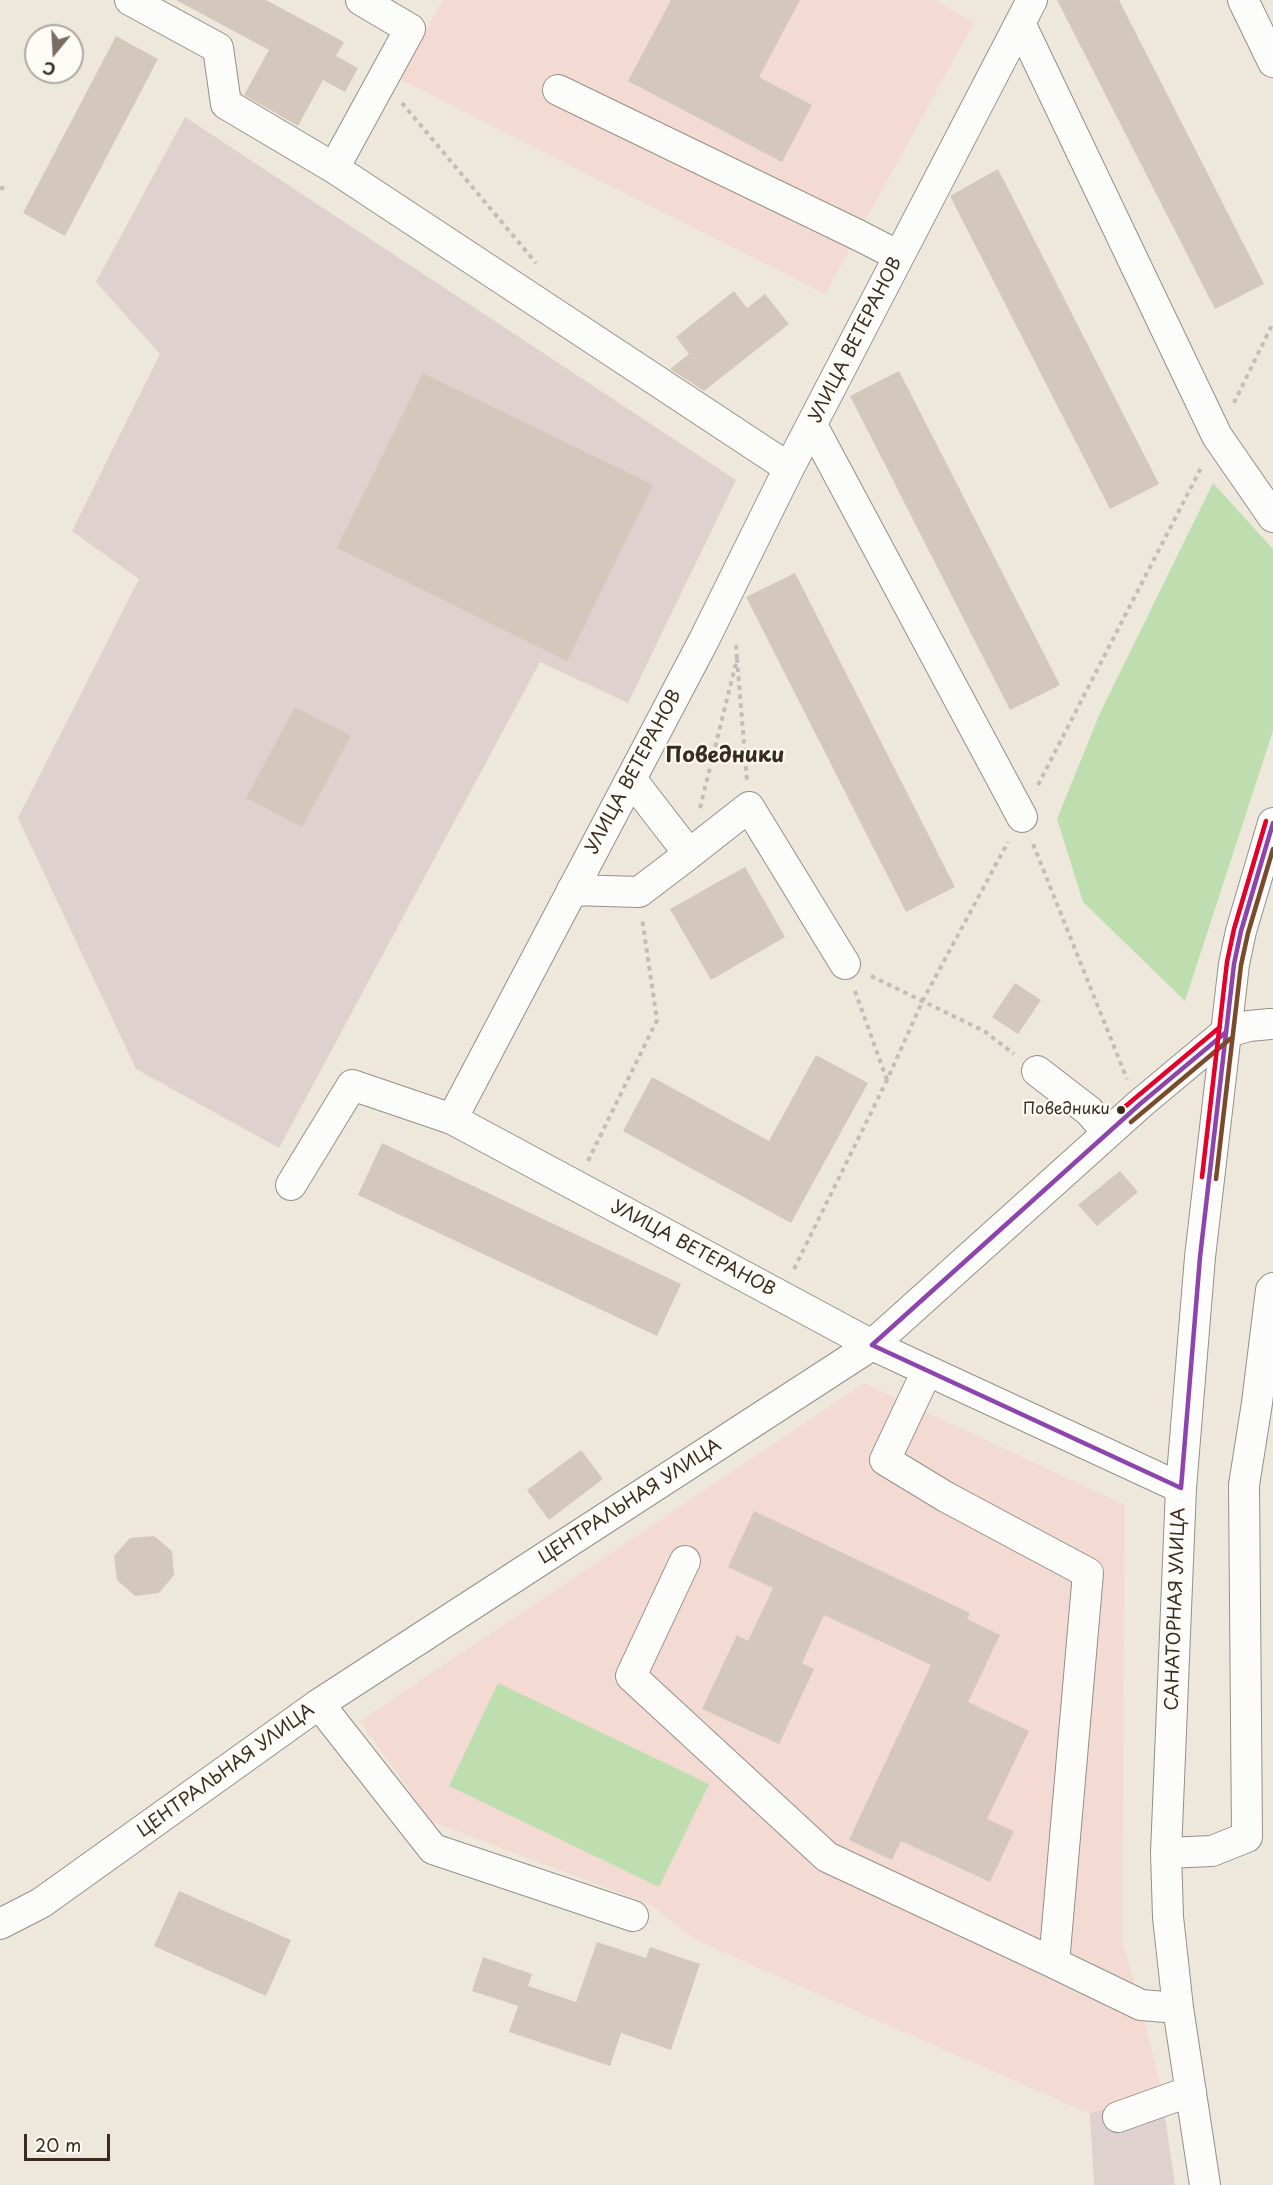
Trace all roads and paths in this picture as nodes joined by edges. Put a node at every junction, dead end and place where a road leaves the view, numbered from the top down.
1 (130, 0) edge
2 (361, 0) edge
3 (1243, 0) edge
4 (1026, 12) edge
5 (1273, 62) edge
6 (382, 80) junction
7 (558, 90) dead end
8 (334, 168) junction
9 (6, 186) dead end
10 (0, 189) edge
11 (899, 256) junction
12 (536, 263) dead end
13 (1273, 323) edge
14 (812, 424) junction
15 (1217, 436) junction
16 (789, 468) junction
17 (1273, 517) edge
18 (631, 779) junction
19 (749, 807) junction
20 (1022, 816) junction
21 (1273, 823) edge
22 (689, 854) junction
23 (572, 890) junction
24 (639, 892) junction
25 (845, 964) junction
26 (923, 1000) junction
27 (1272, 1023) edge
28 (1225, 1033) junction
29 (1036, 1071) joint
30 (887, 1080) junction
31 (1140, 1104) junction
32 (452, 1119) junction
33 (1108, 1133) junction
34 (291, 1185) dead end
35 (575, 1185) junction
36 (794, 1270) dead end
37 (1273, 1288) edge
38 (872, 1345) junction
39 (927, 1371) junction
40 (1181, 1488) junction
41 (685, 1562) dead end
42 (320, 1704) junction
43 (1166, 1853) junction
44 (633, 1916) dead end
45 (0, 1924) edge
46 (1053, 1963) junction
47 (1178, 2008) junction
48 (1191, 2091) junction
49 (1118, 2117) dead end
50 (1205, 2185) edge

1 - 8 street
2 - 6 street
3 - 5 street
4 - 11 street, УЛИЦА ВЕТЕРАНОВ
4 - 15 street
6 - 8 street
6 - 12 path
7 - 11 street
8 - 16 street
9 - 10 path
11 - 14 street, УЛИЦА ВЕТЕРАНОВ
13 - 15 path
14 - 16 street, УЛИЦА ВЕТЕРАНОВ
14 - 20 street
15 - 17 street
15 - 20 path
16 - 18 street, УЛИЦА ВЕТЕРАНОВ
18 - 22 street
18 - 23 street, УЛИЦА ВЕТЕРАНОВ
19 - 22 street
19 - 22 path
19 - 25 street
20 - 26 path
20 - 31 path
21 - 28 street, САНАТОРНАЯ УЛИЦА
22 - 24 street
23 - 24 street
23 - 32 street, УЛИЦА ВЕТЕРАНОВ
24 - 35 path
25 - 26 path
25 - 30 path
26 - 29 path
26 - 30 path
27 - 28 street
28 - 31 street, ЦЕНТРАЛЬНАЯ УЛИЦА
28 - 40 street, САНАТОРНАЯ УЛИЦА
29 - 33 street
30 - 36 path
31 - 33 street, ЦЕНТРАЛЬНАЯ УЛИЦА
32 - 34 street
32 - 35 street, УЛИЦА ВЕТЕРАНОВ
33 - 38 street, ЦЕНТРАЛЬНАЯ УЛИЦА
35 - 38 street, УЛИЦА ВЕТЕРАНОВ
37 - 43 street
38 - 39 street, УЛИЦА ВЕТЕРАНОВ
38 - 42 street, ЦЕНТРАЛЬНАЯ УЛИЦА
39 - 40 street, УЛИЦА ВЕТЕРАНОВ
39 - 46 street
40 - 43 street, САНАТОРНАЯ УЛИЦА
41 - 46 street
42 - 44 street
42 - 45 street, ЦЕНТРАЛЬНАЯ УЛИЦА
43 - 47 street, САНАТОРНАЯ УЛИЦА
46 - 47 street
47 - 48 street, САНАТОРНАЯ УЛИЦА
48 - 49 street
48 - 50 street, САНАТОРНАЯ УЛИЦА

